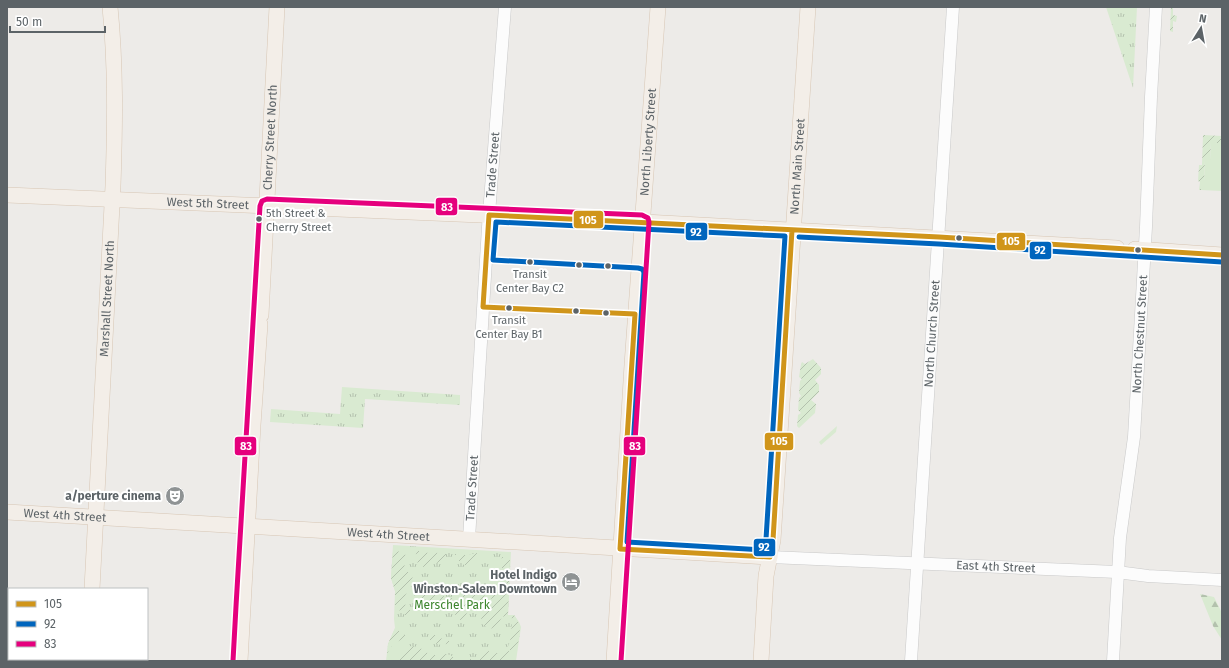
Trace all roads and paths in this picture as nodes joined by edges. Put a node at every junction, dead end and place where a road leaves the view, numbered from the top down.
1 (110, 7) edge
2 (277, 7) edge
3 (505, 7) edge
4 (658, 7) edge
5 (808, 7) edge
6 (953, 7) edge
7 (1156, 7) edge
8 (7, 195) edge
9 (112, 200) junction
10 (267, 206) junction
11 (489, 215) junction
12 (642, 222) junction
13 (792, 230) junction
14 (939, 238) junction
15 (1116, 248) dead end
16 (1140, 249) junction
17 (1222, 255) edge
18 (7, 512) edge
19 (96, 518) junction
20 (247, 526) junction
21 (469, 539) junction
22 (620, 549) junction
23 (770, 557) junction
24 (918, 564) junction
25 (1117, 572) junction
26 (1222, 580) edge
27 (92, 588) edge
28 (240, 661) edge
29 (614, 661) edge
30 (761, 661) edge
31 (911, 661) edge
32 (1113, 661) edge

1 - 9 main road, Marshall Street North
2 - 10 main road, Cherry Street North
3 - 11 street, Trade Street
4 - 12 main road, North Liberty Street
5 - 13 main road, North Main Street
6 - 14 street, North Church Street
7 - 16 street, North Chestnut Street
8 - 9 main road, West 5th Street
9 - 10 main road, West 5th Street
9 - 19 main road, Marshall Street North
10 - 11 main road, West 5th Street
10 - 20 main road, Cherry Street North
11 - 12 main road, West 5th Street
11 - 21 street, Trade Street
12 - 13 main road, West 5th Street
12 - 22 main road, North Liberty Street
13 - 14 main road, West 5th Street
13 - 23 main road, North Main Street
14 - 15 main road, West 5th Street
14 - 24 street, North Church Street
16 - 17 main road
16 - 25 street, North Chestnut Street
18 - 19 main road, West 4th Street
19 - 20 main road, West 4th Street
19 - 27 main road, Marshall Street North
20 - 21 main road, West 4th Street
20 - 28 main road, Cherry Street North
21 - 22 main road, West 4th Street
22 - 23 main road, West 4th Street
22 - 29 main road, North Liberty Street
23 - 24 street, East 4th Street
23 - 30 main road, North Main Street
24 - 25 street, East 4th Street
24 - 31 street, North Church Street
25 - 26 street, East 4th Street
25 - 32 street, North Chestnut Street

